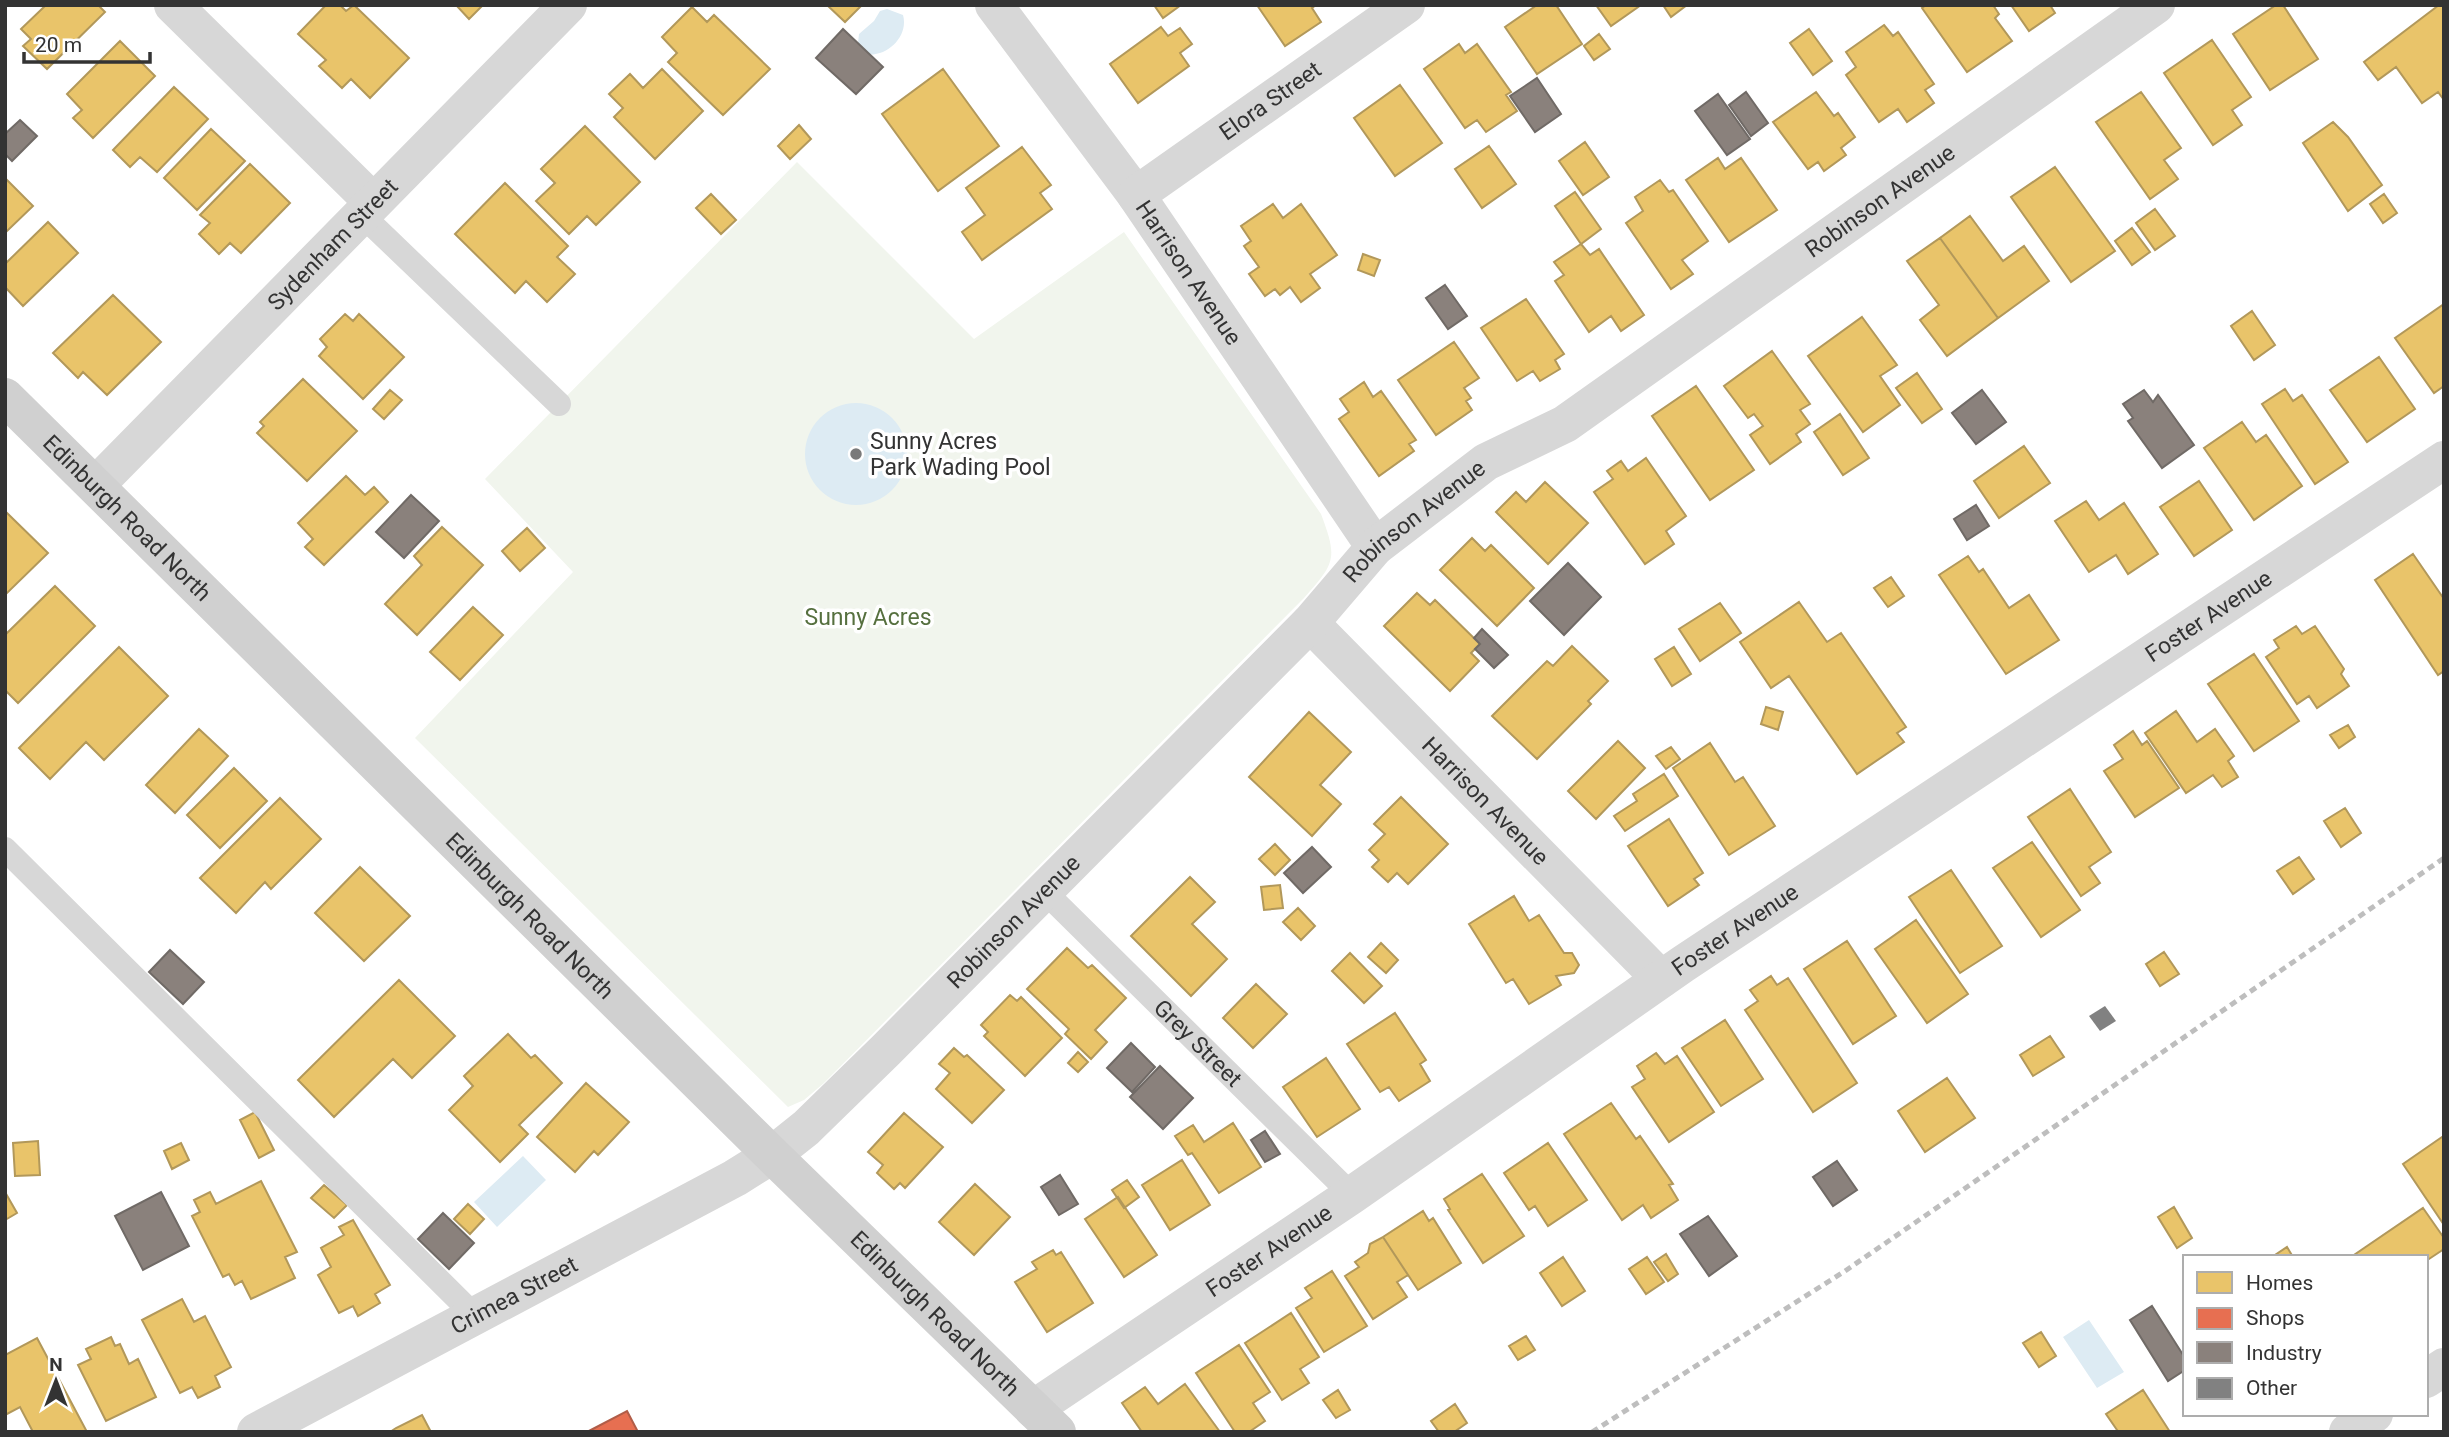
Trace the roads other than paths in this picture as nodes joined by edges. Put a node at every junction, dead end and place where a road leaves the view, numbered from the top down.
1 (173, 5) edge
2 (568, 5) edge
3 (994, 5) edge
4 (1406, 5) edge
5 (2156, 5) edge
6 (1136, 195) junction
7 (367, 208) junction
8 (5, 397) edge
9 (559, 404) dead end
10 (2444, 460) edge
11 (97, 484) junction
12 (1375, 547) junction
13 (1310, 623) junction
14 (5, 849) edge
15 (1045, 892) junction
16 (1661, 979) junction
17 (772, 1155) junction
18 (1352, 1195) junction
19 (475, 1316) junction
20 (2444, 1367) edge
21 (2428, 1378) edge
22 (2371, 1416) edge
23 (1045, 1420) edge
24 (256, 1432) edge
25 (2348, 1432) edge

1 - 7 street
2 - 7 street, Sydenham Street
3 - 6 street, Harrison Avenue
4 - 6 street, Elora Street
5 - 12 street, Robinson Avenue
6 - 12 street, Harrison Avenue
7 - 9 lane
7 - 11 street, Sydenham Street
8 - 11 main road, Edinburgh Road North
10 - 16 street, Foster Avenue
11 - 17 main road, Edinburgh Road North
12 - 13 street, Robinson Avenue
13 - 15 street, Robinson Avenue
13 - 16 street, Harrison Avenue
14 - 19 lane
15 - 17 street, Robinson Avenue
15 - 18 lane, Grey Street
16 - 18 street, Foster Avenue
17 - 19 street, Crimea Street
17 - 23 main road, Edinburgh Road North
18 - 23 street, Foster Avenue
19 - 24 street, Crimea Street
20 - 21 street
22 - 25 street

